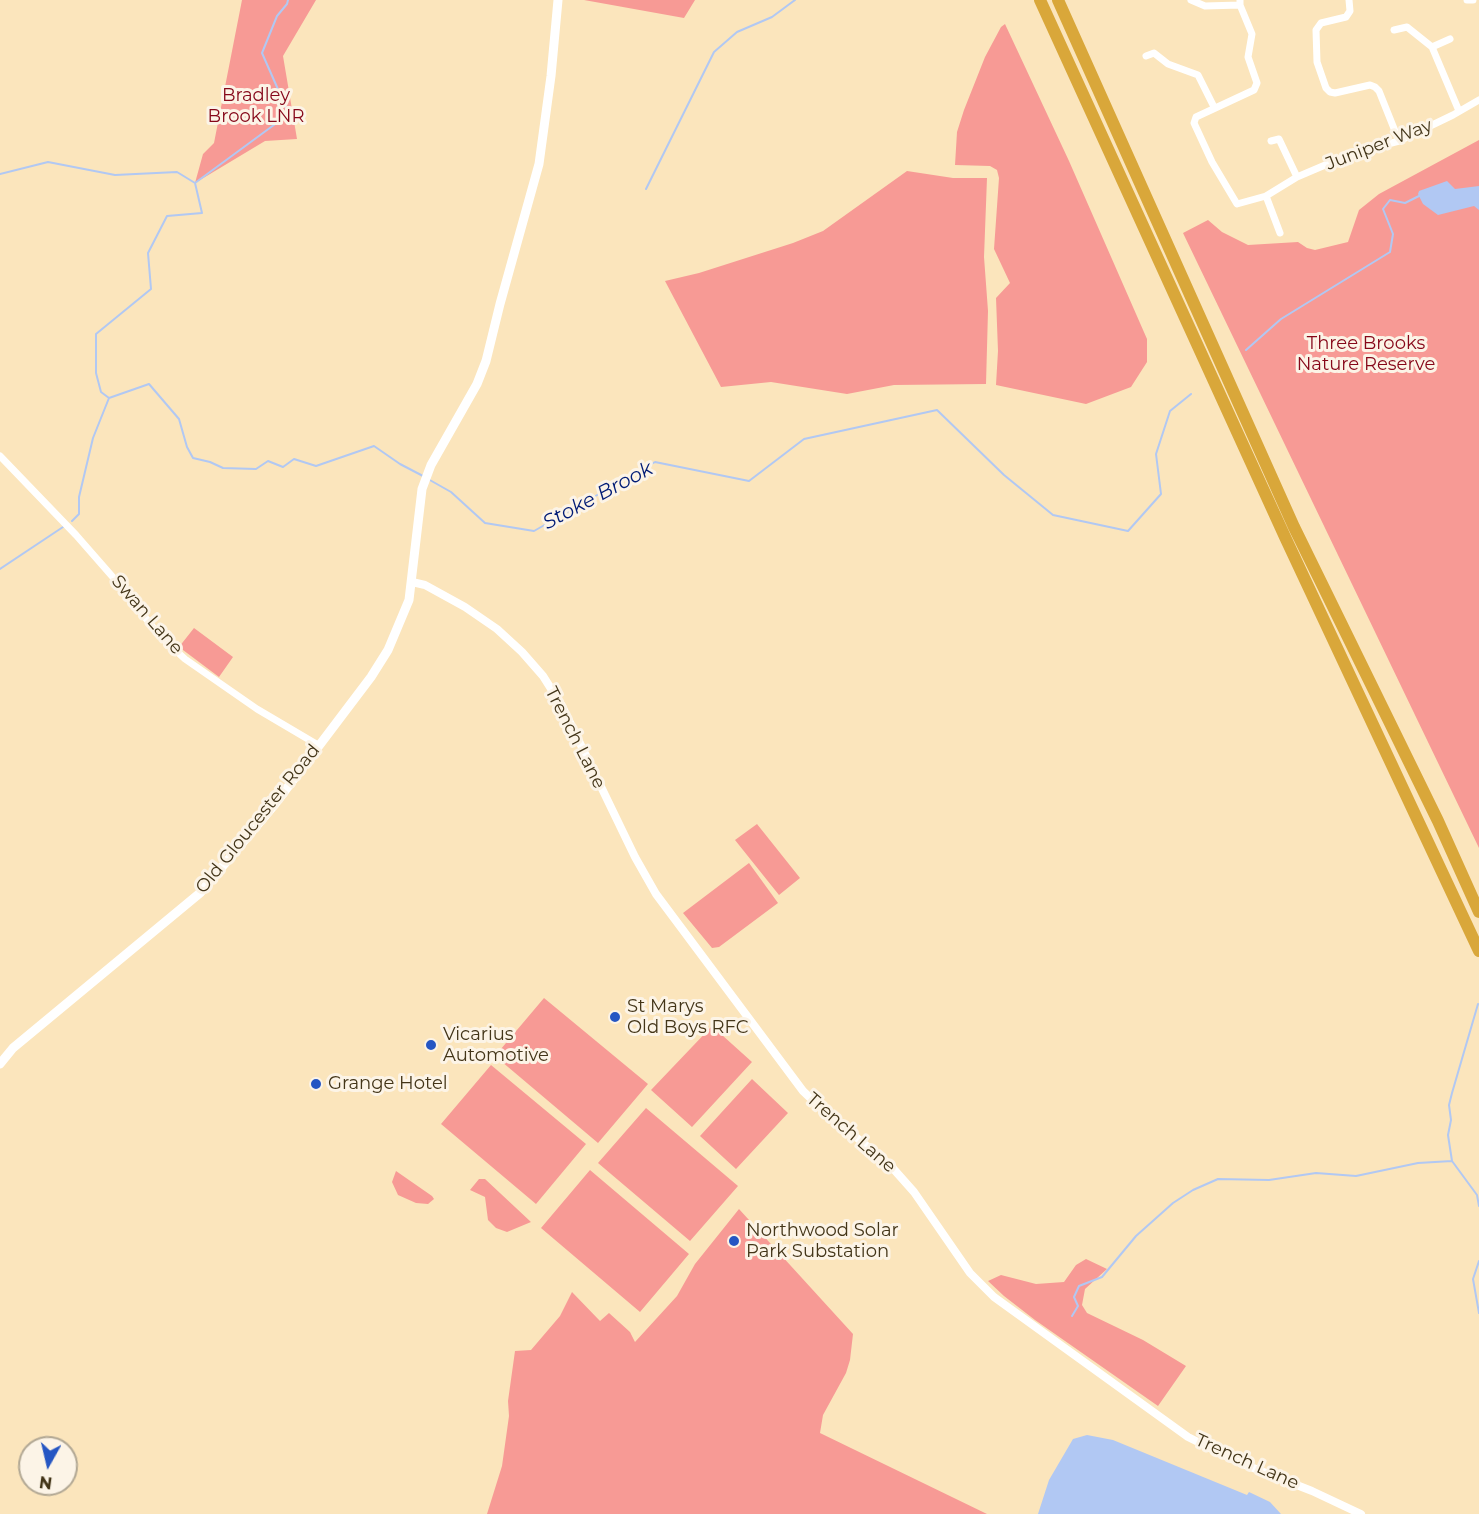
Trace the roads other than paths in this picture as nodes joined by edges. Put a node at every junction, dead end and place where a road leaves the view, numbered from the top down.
1 (558, 0) edge
2 (1040, 0) edge
3 (1058, 0) edge
4 (1191, 0) edge
5 (1350, 0) edge
6 (1467, 0) edge
7 (1473, 0) edge
8 (1240, 2) edge
9 (1394, 30) dead end
10 (1450, 39) dead end
11 (1432, 47) junction
12 (1146, 56) dead end
13 (1479, 100) edge
14 (1214, 107) junction
15 (1459, 111) junction
16 (1271, 141) dead end
17 (1399, 141) junction
18 (1297, 177) junction
19 (1266, 196) junction
20 (1280, 233) dead end
21 (0, 456) edge
22 (412, 582) junction
23 (318, 745) junction
24 (1479, 912) edge
25 (1479, 951) edge
26 (0, 1064) edge
27 (1361, 1514) edge

1 - 22 main road, Old Gloucester Road
2 - 25 highway
3 - 24 highway
4 - 8 street
5 - 17 street
6 - 7 street
8 - 14 street, Juniper Way
9 - 11 street
10 - 11 street
11 - 15 street
12 - 14 street
13 - 15 street, Juniper Way
14 - 19 street, Juniper Way
15 - 17 street, Juniper Way
16 - 18 street
17 - 18 street, Juniper Way
18 - 19 street, Juniper Way
19 - 20 street
21 - 23 street, Swan Lane
22 - 23 main road, Old Gloucester Road
22 - 27 street, Trench Lane
23 - 26 main road, Old Gloucester Road

